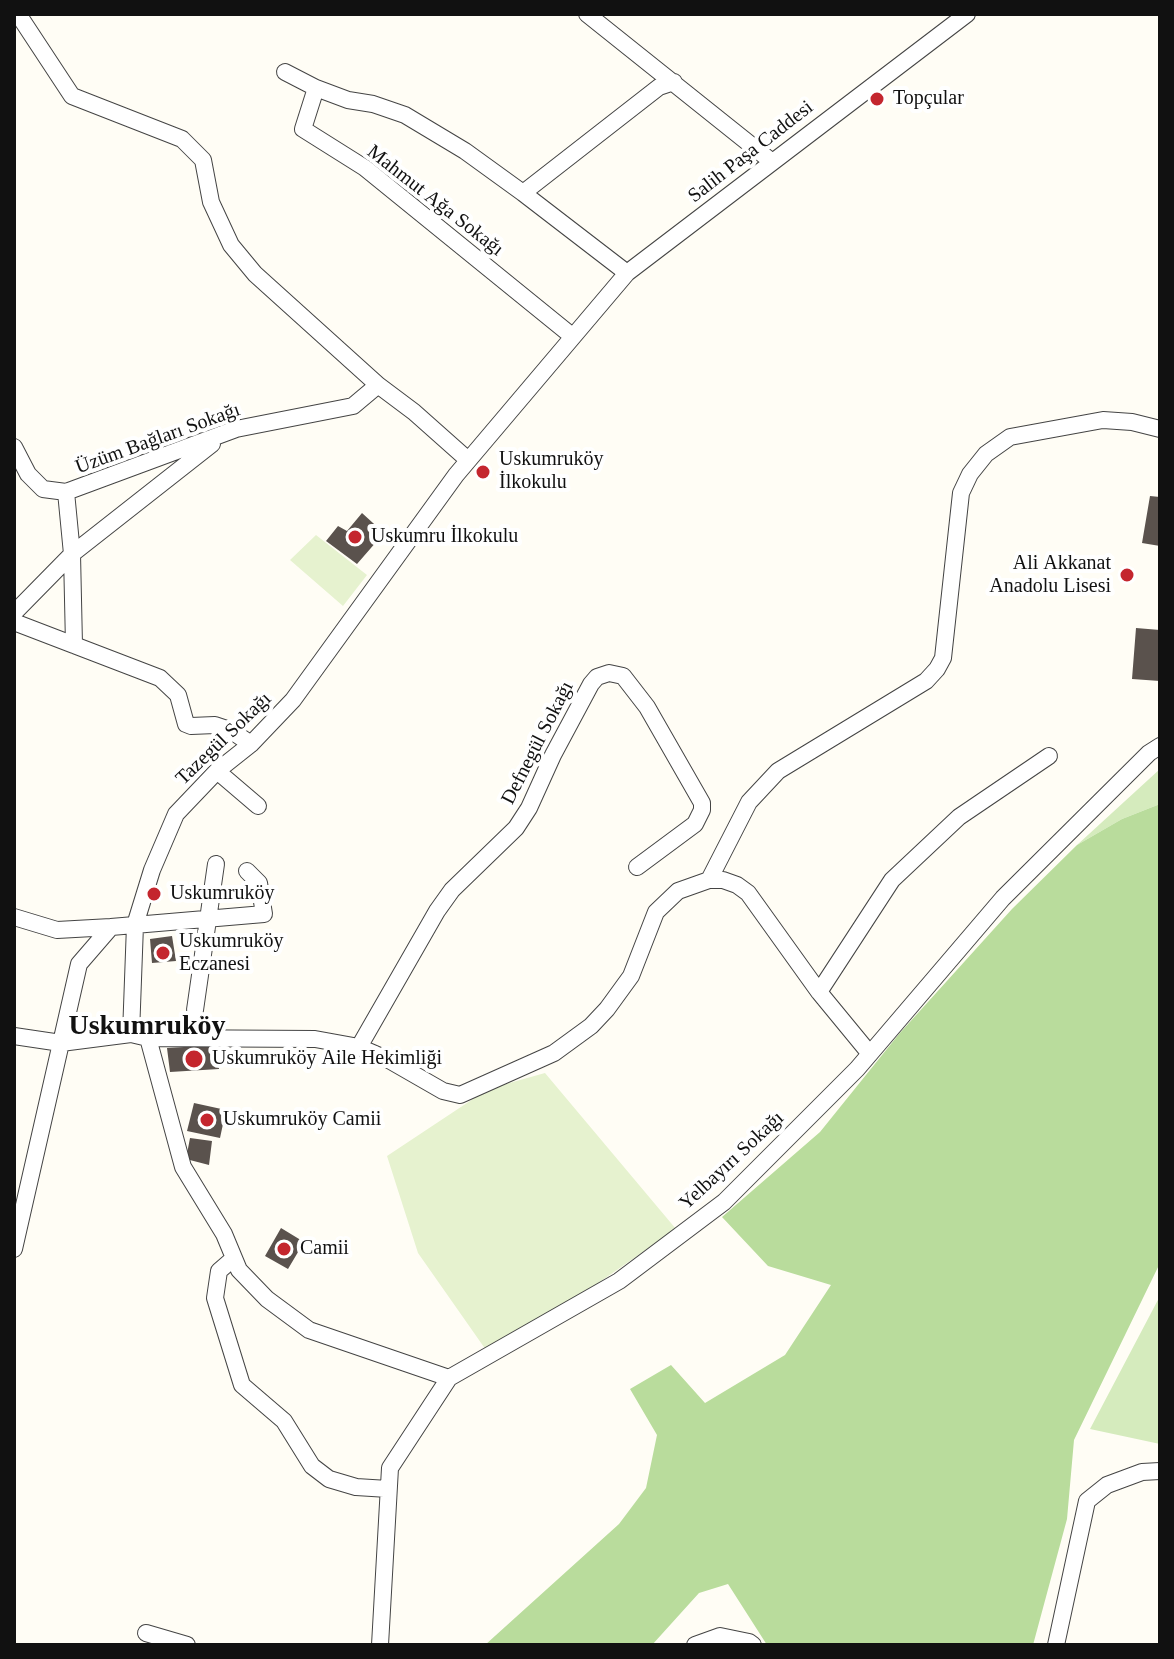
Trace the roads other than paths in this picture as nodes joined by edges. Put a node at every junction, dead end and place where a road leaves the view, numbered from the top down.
1 (18, 14) edge
2 (587, 14) edge
3 (967, 14) edge
4 (285, 72) dead end
5 (674, 82) junction
6 (316, 88) junction
7 (771, 161) junction
8 (523, 193) junction
9 (627, 273) junction
10 (572, 336) junction
11 (378, 385) junction
12 (1160, 429) edge
13 (225, 433) junction
14 (14, 447) edge
15 (468, 460) junction
16 (66, 492) junction
17 (72, 554) junction
18 (14, 613) edge
19 (14, 622) edge
20 (74, 645) junction
21 (251, 744) junction
22 (1160, 746) edge
23 (1049, 756) dead end
24 (217, 771) junction
25 (258, 806) dead end
26 (216, 864) dead end
27 (637, 867) dead end
28 (247, 871) dead end
29 (709, 880) junction
30 (14, 917) edge
31 (207, 919) junction
32 (135, 925) junction
33 (111, 927) junction
34 (819, 992) junction
35 (195, 1010) dead end
36 (131, 1034) junction
37 (14, 1036) edge
38 (148, 1038) junction
39 (61, 1043) junction
40 (359, 1047) junction
41 (870, 1054) junction
42 (14, 1249) edge
43 (234, 1258) junction
44 (449, 1378) junction
45 (1160, 1471) edge
46 (388, 1489) junction
47 (146, 1633) dead end
48 (187, 1645) edge
49 (380, 1645) edge
50 (695, 1645) edge
51 (753, 1645) edge
52 (1056, 1645) edge

1 - 11 street
2 - 5 street
3 - 7 street, Salih Paşa Caddesi
4 - 6 street
5 - 7 street
5 - 8 street
6 - 8 street
6 - 10 street, Mahmut Ağa Sokağı
7 - 9 street, Salih Paşa Caddesi
8 - 9 street
9 - 10 street, Salih Paşa Caddesi
10 - 15 street, Tazegül Sokağı
11 - 13 street, Üzüm Bağları Sokağı
11 - 15 street
12 - 29 street
13 - 16 street, Üzüm Bağları Sokağı
13 - 17 street
14 - 16 street, Üzüm Bağları Sokağı
15 - 21 street, Tazegül Sokağı
16 - 17 street
17 - 18 street
17 - 20 street
19 - 20 street
20 - 21 street
21 - 24 street, Tazegül Sokağı
22 - 41 street, Yelbayırı Sokağı
23 - 34 street
24 - 25 street
24 - 32 street, Tazegül Sokağı
26 - 31 street
27 - 40 street, Defnegül Sokağı
28 - 31 street
29 - 34 street
29 - 40 street
30 - 33 street
31 - 32 street
31 - 35 street
32 - 33 street
32 - 36 street, Tazegül Sokağı
33 - 39 street
34 - 41 street
36 - 38 street
36 - 39 street
37 - 39 street
38 - 40 street
38 - 43 street
39 - 42 street
41 - 44 street, Yelbayırı Sokağı
43 - 44 street
43 - 46 street
44 - 46 street, Yelbayırı Sokağı
45 - 52 street
46 - 49 street, Yelbayırı Sokağı
47 - 48 street
50 - 51 street

